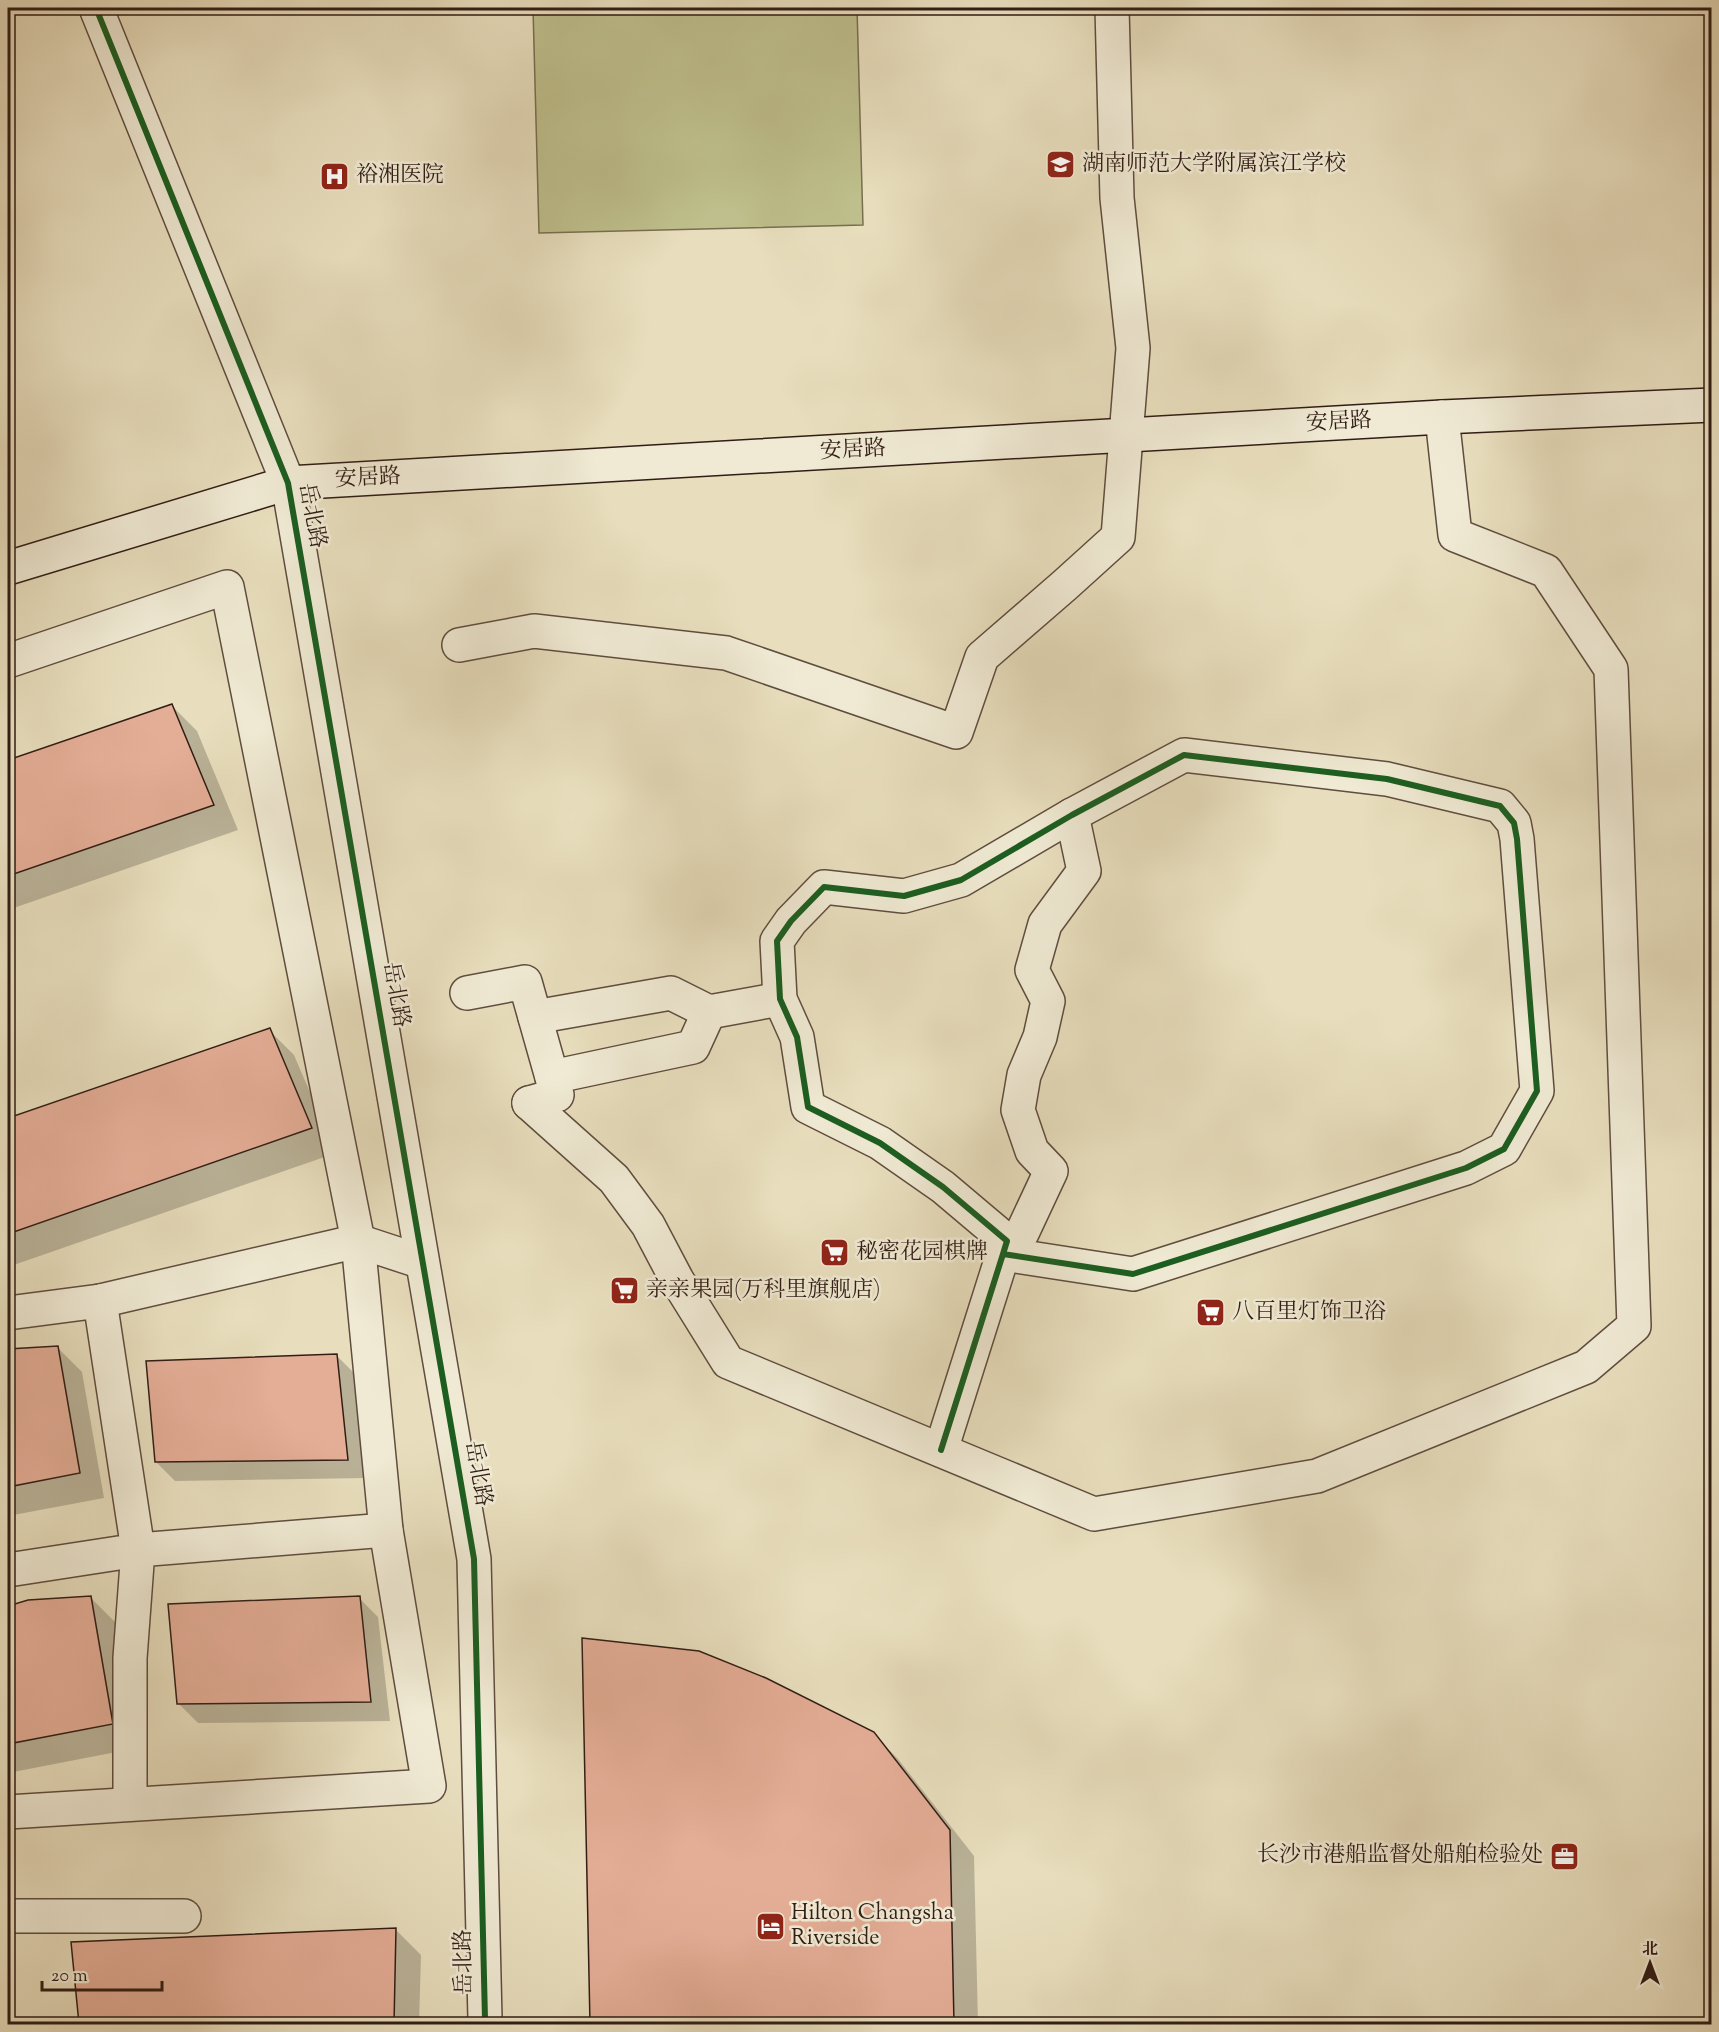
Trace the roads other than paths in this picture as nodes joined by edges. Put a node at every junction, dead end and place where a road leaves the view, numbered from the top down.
1 (96, 8) edge
2 (1112, 8) edge
3 (1712, 405) edge
4 (1442, 417) junction
5 (1126, 435) junction
6 (288, 483) junction
7 (8, 568) edge
8 (459, 645) dead end
9 (8, 662) edge
10 (1072, 815) junction
11 (466, 993) dead end
12 (780, 999) junction
13 (709, 1012) junction
14 (535, 1017) junction
15 (552, 1077) junction
16 (358, 1241) junction
17 (1003, 1254) junction
18 (422, 1262) junction
19 (100, 1301) junction
20 (8, 1313) edge
21 (941, 1450) junction
22 (386, 1530) junction
23 (138, 1550) junction
24 (8, 1570) edge
25 (130, 1804) junction
26 (8, 1812) edge
27 (8, 1916) edge
28 (184, 1916) dead end
29 (485, 2023) edge

1 - 6 street, 岳北路
2 - 5 street
3 - 4 street, 安居路
4 - 5 street, 安居路
4 - 21 street
5 - 6 street, 安居路
5 - 8 street
6 - 7 street, 安居路
6 - 18 street, 岳北路
9 - 16 street
10 - 12 street
10 - 17 street
10 - 17 street
11 - 14 street
12 - 13 street
12 - 17 street
13 - 14 street
13 - 15 street
14 - 15 street
15 - 21 street
16 - 18 street
16 - 19 street
16 - 22 street
17 - 21 street
18 - 29 street, 岳北路
19 - 20 street
19 - 23 street
22 - 23 street
22 - 25 street
23 - 24 street
23 - 25 street
25 - 26 street
27 - 28 street

